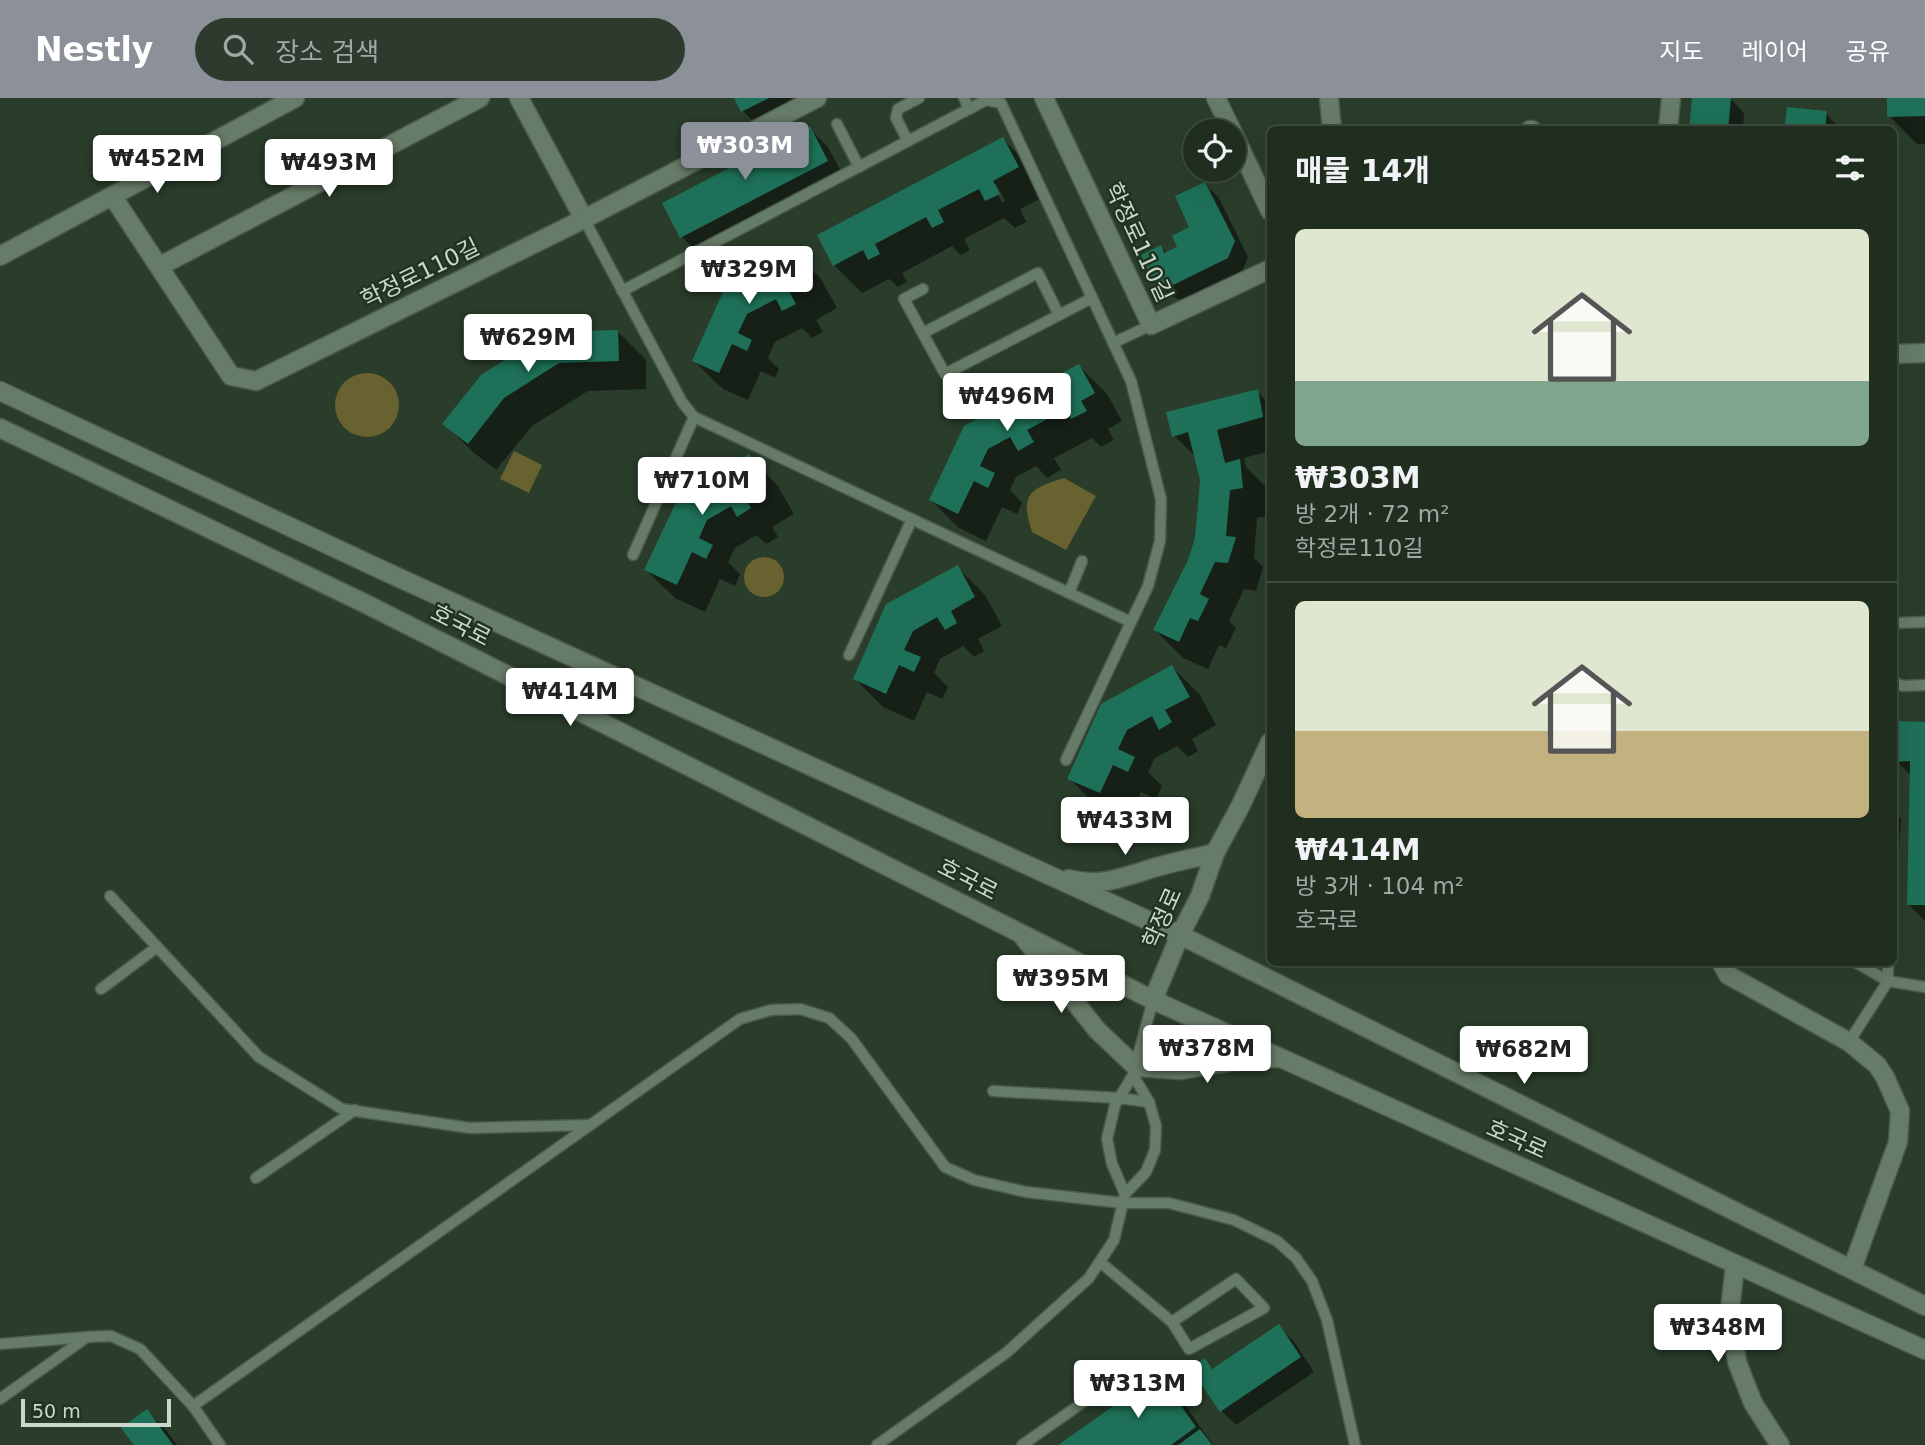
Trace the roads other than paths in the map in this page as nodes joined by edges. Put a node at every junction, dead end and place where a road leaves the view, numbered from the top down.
1 (296, 98) edge
2 (480, 98) edge
3 (519, 98) edge
4 (817, 98) edge
5 (919, 98) edge
6 (964, 98) edge
7 (1044, 98) edge
8 (1216, 98) edge
9 (1329, 98) edge
10 (1671, 98) edge
11 (969, 109) junction
12 (1226, 119) edge
13 (837, 124) dead end
14 (1332, 126) edge
15 (1668, 126) edge
16 (908, 141) junction
17 (1246, 160) edge
18 (859, 167) junction
19 (113, 197) junction
20 (1267, 205) edge
21 (584, 219) junction
22 (0, 256) edge
23 (160, 266) junction
24 (1267, 270) edge
25 (923, 289) dead end
26 (622, 291) junction
27 (1092, 298) junction
28 (1059, 315) junction
29 (1151, 325) junction
30 (923, 333) junction
31 (1114, 343) junction
32 (1925, 353) edge
33 (1897, 354) edge
34 (0, 391) edge
35 (694, 417) junction
36 (0, 428) edge
37 (912, 519) junction
38 (633, 555) dead end
39 (1082, 561) dead end
40 (1069, 593) junction
41 (1131, 622) junction
42 (1925, 622) edge
43 (1897, 624) edge
44 (849, 655) dead end
45 (1897, 683) edge
46 (1925, 685) edge
47 (1267, 748) edge
48 (1066, 760) dead end
49 (1215, 853) junction
50 (1035, 870) junction
51 (110, 896) dead end
52 (1019, 933) junction
53 (1180, 935) junction
54 (157, 947) junction
55 (1723, 966) edge
56 (1862, 966) edge
57 (1888, 966) edge
58 (1888, 981) junction
59 (1925, 987) edge
60 (100, 989) dead end
61 (1153, 1000) junction
62 (1849, 1042) junction
63 (1279, 1058) junction
64 (1135, 1071) junction
65 (993, 1091) dead end
66 (1119, 1098) junction
67 (1149, 1102) junction
68 (355, 1110) junction
69 (590, 1125) junction
70 (256, 1178) dead end
71 (1124, 1199) junction
72 (1100, 1262) junction
73 (1735, 1265) junction
74 (1852, 1269) junction
75 (1925, 1306) edge
76 (1172, 1322) junction
77 (87, 1338) junction
78 (0, 1344) edge
79 (1925, 1350) edge
80 (0, 1399) edge
81 (1085, 1401) dead end
82 (193, 1406) junction
83 (220, 1445) edge
84 (877, 1445) edge
85 (1022, 1445) edge
86 (1355, 1445) edge
87 (1780, 1445) edge

1 - 19 main road
2 - 23 main road
3 - 21 main road
4 - 21 main road, 학정로110길
5 - 16 lane
6 - 11 lane
7 - 29 main road, 학정로110길
8 - 12 main road
9 - 14 main road
10 - 15 main road
11 - 16 lane
11 - 27 lane
13 - 18 lane
16 - 18 lane
17 - 20 main road
18 - 26 lane
19 - 22 main road
19 - 23 main road, 학정로110길
21 - 23 main road, 학정로110길
21 - 26 lane
24 - 29 main road, 학정로110길
25 - 30 lane
26 - 35 lane
27 - 28 lane
27 - 31 lane
28 - 30 lane
28 - 30 lane
29 - 31 lane
31 - 41 lane
32 - 33 main road
34 - 50 main road, 호국로
35 - 37 lane
35 - 38 lane
36 - 52 main road, 호국로
37 - 40 lane
37 - 44 lane
39 - 40 lane
40 - 41 lane
41 - 48 lane
42 - 43 lane
45 - 46 lane
47 - 49 main road, 학정로
49 - 50 main road
49 - 53 main road, 학정로
50 - 53 main road, 호국로
51 - 54 lane
52 - 61 main road, 호국로
52 - 64 main road
53 - 61 main road, 학정로
53 - 74 main road, 호국로
54 - 60 lane
54 - 68 lane
55 - 62 main road
56 - 58 lane
57 - 58 lane
58 - 59 lane
58 - 62 lane
61 - 63 main road, 호국로
61 - 64 lane
62 - 74 main road
63 - 64 main road
63 - 73 main road, 호국로
64 - 66 lane
64 - 67 lane
65 - 66 lane
66 - 67 lane
66 - 71 lane
67 - 71 lane
68 - 69 lane
68 - 70 lane
69 - 71 lane
69 - 82 lane
71 - 72 lane
71 - 86 lane
72 - 76 lane
72 - 84 lane
73 - 79 main road, 호국로
73 - 87 main road
74 - 75 main road, 호국로
76 - 76 lane
77 - 78 lane
77 - 80 lane
77 - 82 lane
81 - 85 lane
82 - 83 lane

